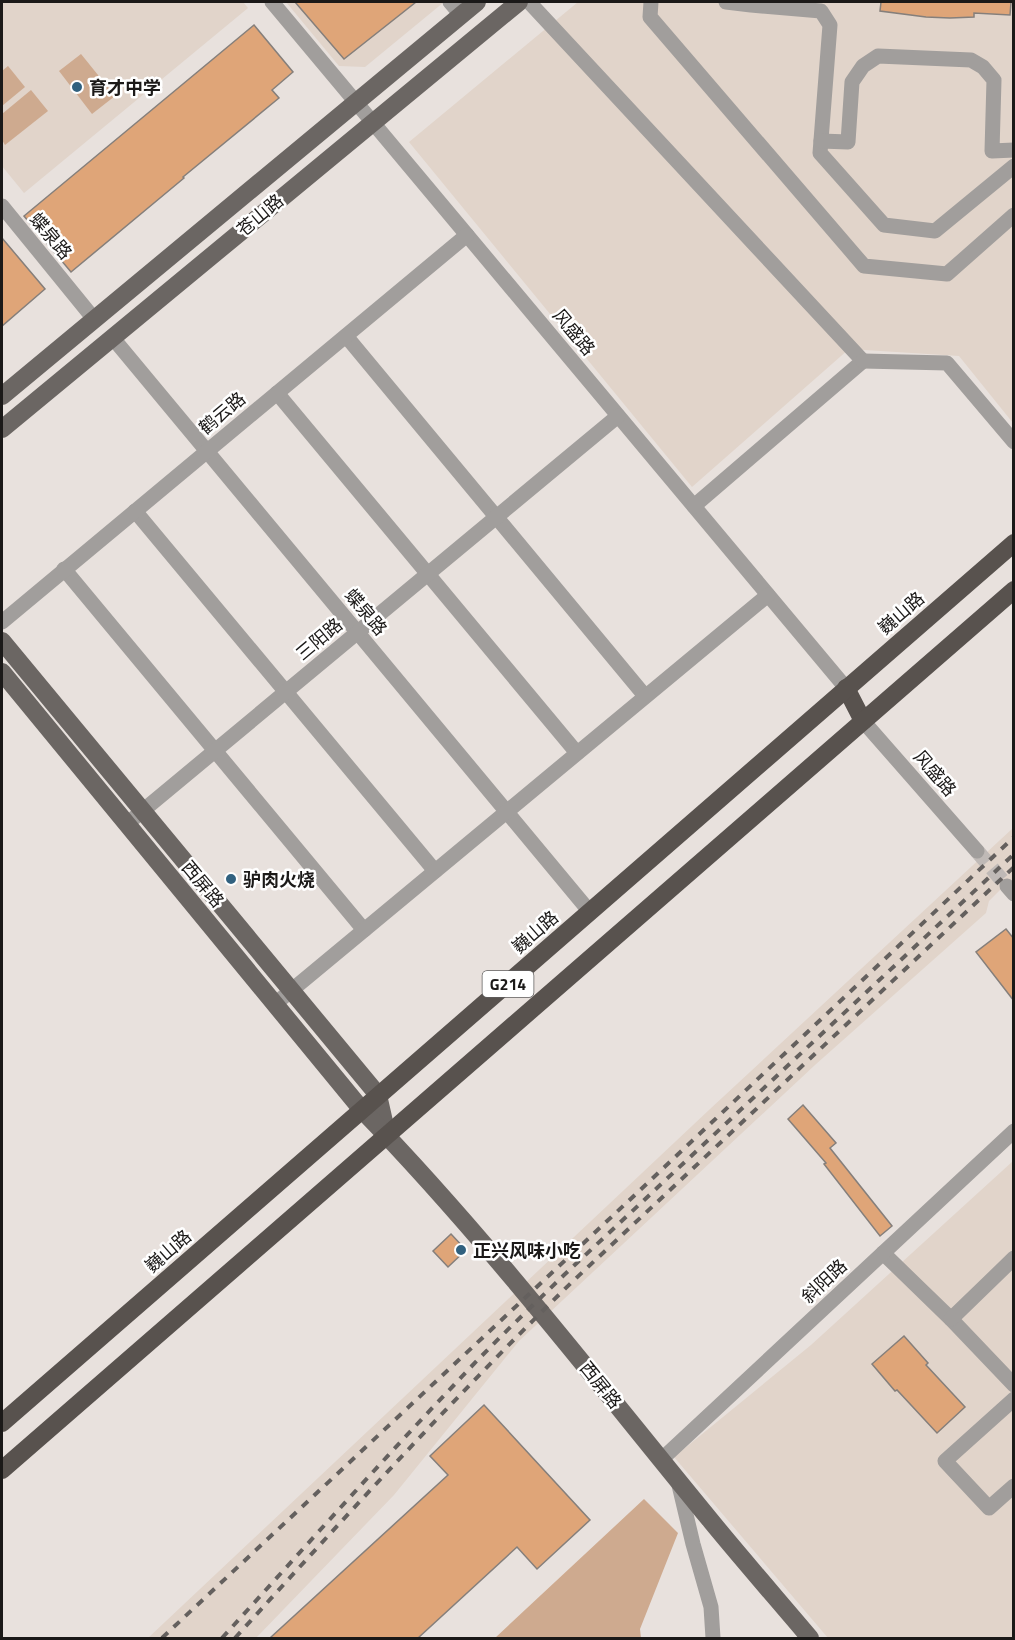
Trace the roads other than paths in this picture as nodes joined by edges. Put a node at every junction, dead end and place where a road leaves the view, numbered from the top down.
1 (272, 2) edge
2 (477, 2) edge
3 (519, 2) edge
4 (530, 2) edge
5 (651, 2) edge
6 (726, 2) edge
7 (750, 3) edge
8 (455, 8) edge
9 (356, 102) junction
10 (373, 122) junction
11 (821, 141) junction
12 (1014, 150) edge
13 (1014, 166) edge
14 (2, 206) edge
15 (1014, 215) edge
16 (467, 235) junction
17 (94, 319) junction
18 (346, 336) junction
19 (112, 337) junction
20 (863, 361) junction
21 (277, 393) junction
22 (2, 396) edge
23 (618, 416) junction
24 (2, 429) edge
25 (1014, 442) edge
26 (207, 451) junction
27 (694, 506) junction
28 (135, 511) junction
29 (496, 517) junction
30 (1014, 543) edge
31 (64, 569) junction
32 (428, 574) junction
33 (1014, 590) edge
34 (768, 595) junction
35 (2, 622) edge
36 (357, 632) junction
37 (2, 641) edge
38 (2, 672) edge
39 (846, 688) junction
40 (286, 692) junction
41 (645, 696) junction
42 (863, 721) junction
43 (215, 751) junction
44 (577, 753) junction
45 (142, 811) junction
46 (506, 812) junction
47 (127, 824) junction
48 (977, 851) tunnel mouth
49 (435, 871) junction
50 (590, 912) junction
51 (364, 930) junction
52 (291, 991) junction
53 (275, 1004) junction
54 (378, 1095) junction
55 (362, 1110) junction
56 (1014, 1131) edge
57 (387, 1136) junction
58 (883, 1253) junction
59 (1014, 1258) edge
60 (951, 1319) junction
61 (1014, 1385) edge
62 (1014, 1399) edge
63 (2, 1423) edge
64 (662, 1459) junction
65 (2, 1470) edge
66 (678, 1480) junction
67 (1014, 1486) edge
68 (713, 1638) edge
69 (810, 1638) edge

1 - 9 street, 风盛路
2 - 8 main road, 苍山路
3 - 10 main road, 苍山路
4 - 20 street
5 - 15 street
6 - 7 street
7 - 11 street
8 - 9 main road, 苍山路
9 - 10 street, 风盛路
9 - 17 main road, 苍山路
10 - 16 street, 风盛路
10 - 19 main road, 苍山路
11 - 12 street
11 - 13 street
14 - 17 street, 蝶泉路
16 - 18 street, 鹤云路
16 - 23 street, 风盛路
17 - 22 main road, 苍山路
18 - 21 street, 鹤云路
18 - 29 street
19 - 24 main road, 苍山路
19 - 26 street, 蝶泉路
20 - 25 street
20 - 27 street
21 - 26 street, 鹤云路
21 - 32 street
23 - 27 street, 风盛路
23 - 29 street, 三阳路
26 - 28 street, 鹤云路
26 - 36 street, 蝶泉路
27 - 34 street, 风盛路
28 - 31 street, 鹤云路
28 - 40 street
29 - 32 street, 三阳路
29 - 41 street
30 - 39 highway, 巍山路 / G214
31 - 35 street, 鹤云路
31 - 43 street
32 - 36 street, 三阳路
32 - 44 street
33 - 42 highway, G214
34 - 39 street, 风盛路
34 - 41 street
36 - 40 street, 三阳路
36 - 46 street, 蝶泉路
37 - 45 main road, 西屏路
38 - 47 main road, 西屏路
39 - 42 highway
39 - 50 highway, 巍山路 / G214
40 - 43 street, 三阳路
40 - 49 street
41 - 44 street
42 - 48 street, 风盛路
42 - 57 highway, G214
43 - 45 street, 三阳路
43 - 51 street
44 - 46 street
45 - 47 street, 三阳路
45 - 52 main road, 西屏路
46 - 49 street
46 - 50 street, 蝶泉路
47 - 53 main road, 西屏路
49 - 51 street
50 - 54 highway, 巍山路 / G214
51 - 52 street
52 - 53 street
52 - 54 main road, 西屏路
53 - 55 main road, 西屏路
54 - 55 highway, 巍山路 / G214
54 - 57 main road, 西屏路
55 - 57 main road, 西屏路
55 - 63 highway, 巍山路 / G214
56 - 58 street, 斜阳路
57 - 64 main road, 西屏路
57 - 65 highway, G214
58 - 60 street
58 - 64 street, 斜阳路
59 - 60 street
60 - 61 street
62 - 67 street
64 - 66 main road, 西屏路
66 - 68 street
66 - 69 main road, 西屏路

